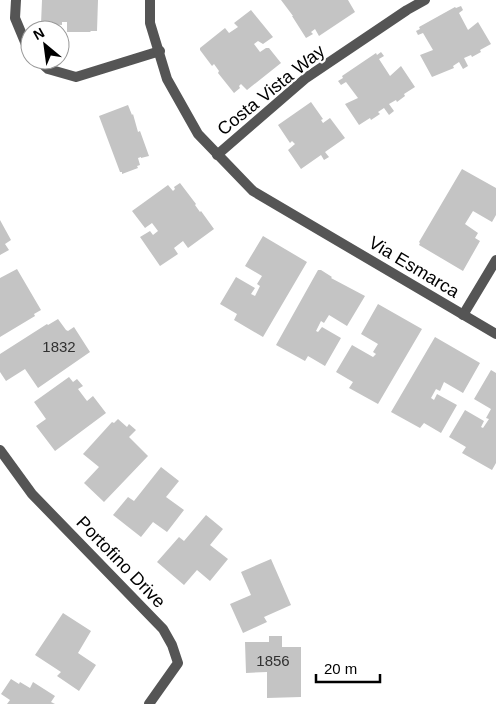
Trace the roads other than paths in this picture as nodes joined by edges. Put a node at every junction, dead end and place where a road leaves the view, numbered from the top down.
1 (16, 0) edge
2 (150, 0) edge
3 (425, 0) edge
4 (20, 30) edge
5 (160, 52) junction
6 (52, 70) edge
7 (217, 155) junction
8 (317, 228) joint
9 (496, 260) edge
10 (463, 315) junction
11 (496, 334) edge
12 (0, 450) edge
13 (149, 704) edge

1 - 4 street
2 - 5 street
3 - 7 street, Costa Vista Way
5 - 6 street
5 - 7 street
7 - 8 street, Costa Vista Way
8 - 10 street, Via Esmarca
9 - 10 street
10 - 11 street, Via Esmarca
12 - 13 street, Portofino Drive

